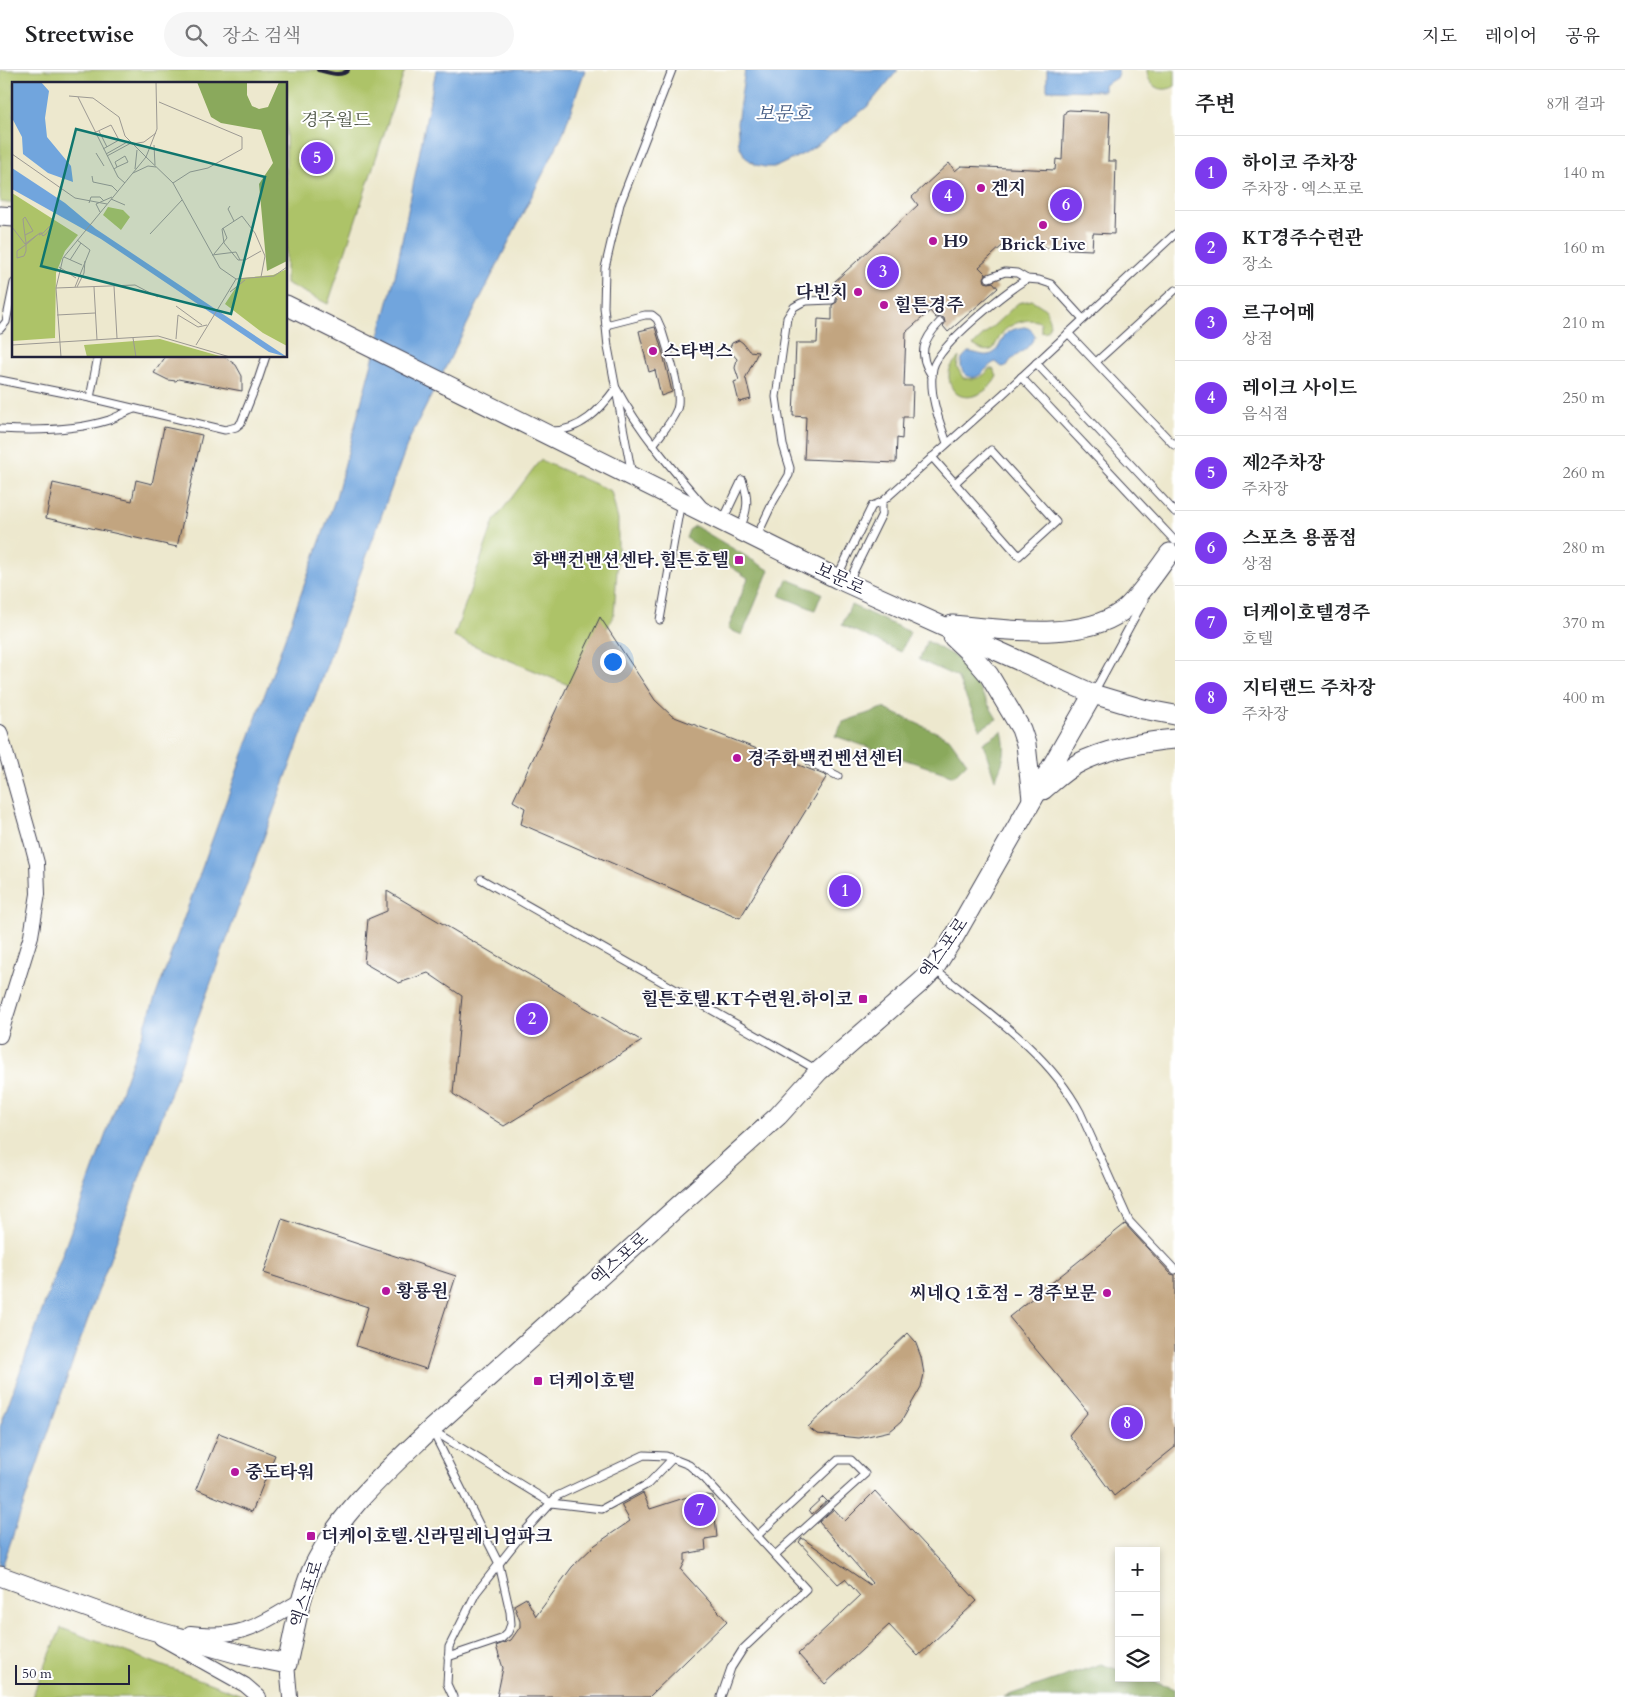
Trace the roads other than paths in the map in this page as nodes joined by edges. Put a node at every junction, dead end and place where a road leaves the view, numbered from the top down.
1 (672, 70) edge
2 (1175, 234) edge
3 (990, 278) dead end
4 (1027, 279) junction
5 (1175, 290) edge
6 (12, 293) edge
7 (832, 300) dead end
8 (292, 308) edge
9 (1083, 319) junction
10 (940, 322) dead end
11 (606, 325) junction
12 (0, 329) edge
13 (1068, 333) junction
14 (98, 358) edge
15 (265, 358) edge
16 (1096, 362) junction
17 (1036, 363) junction
18 (933, 376) junction
19 (1021, 377) junction
20 (0, 380) edge
21 (616, 388) junction
22 (90, 398) junction
23 (134, 409) junction
24 (0, 428) edge
25 (541, 432) junction
26 (947, 443) junction
27 (1175, 443) edge
28 (653, 445) junction
29 (932, 457) junction
30 (633, 477) junction
31 (954, 483) junction
32 (681, 501) junction
33 (882, 502) junction
34 (1175, 512) edge
35 (718, 519) junction
36 (748, 534) junction
37 (1174, 552) edge
38 (842, 581) junction
39 (660, 620) dead end
40 (938, 624) junction
41 (1093, 694) junction
42 (1175, 715) edge
43 (0, 732) edge
44 (1175, 739) edge
45 (810, 762) dead end
46 (838, 776) dead end
47 (1032, 799) junction
48 (481, 880) dead end
49 (934, 969) junction
50 (0, 1036) edge
51 (819, 1071) junction
52 (1175, 1270) edge
53 (431, 1430) junction
54 (672, 1458) junction
55 (551, 1502) junction
56 (757, 1536) junction
57 (775, 1555) junction
58 (498, 1564) junction
59 (0, 1576) edge
60 (303, 1599) junction
61 (141, 1627) junction
62 (448, 1657) junction
63 (287, 1664) junction
64 (259, 1697) edge
65 (290, 1697) edge
66 (453, 1697) edge
67 (720, 1697) edge

1 - 11 lane
2 - 9 lane
3 - 4 lane
4 - 9 lane
4 - 18 lane
5 - 16 lane
6 - 12 lane
7 - 36 lane
8 - 25 main road, 보문로
9 - 13 lane
10 - 18 lane
11 - 21 lane
11 - 28 lane
13 - 16 lane
13 - 17 lane
14 - 22 lane
15 - 23 lane
16 - 27 lane
17 - 19 lane
17 - 34 lane
18 - 26 lane
19 - 26 lane
19 - 37 lane
20 - 22 lane
21 - 25 lane
21 - 28 lane
21 - 30 lane
22 - 23 lane
23 - 24 lane
25 - 30 main road, 보문로
26 - 29 lane
28 - 35 lane
29 - 31 lane
29 - 33 lane
30 - 32 main road, 보문로
31 - 31 lane
32 - 35 main road, 보문로
32 - 39 lane
33 - 38 lane
33 - 38 lane
35 - 36 main road, 보문로
35 - 36 lane
36 - 38 main road, 보문로
37 - 40 main road
37 - 41 lane
38 - 40 main road, 보문로
40 - 41 main road, 보문로
40 - 47 main road
41 - 42 main road, 보문로
41 - 47 main road, 엑스포로
43 - 50 street
44 - 47 main road
45 - 46 lane
47 - 49 main road, 엑스포로
48 - 51 lane
49 - 51 main road, 엑스포로
49 - 52 lane
51 - 53 main road, 엑스포로
53 - 55 lane
53 - 58 lane
53 - 60 main road, 엑스포로
54 - 55 lane
54 - 55 lane
54 - 56 lane
55 - 58 lane
56 - 57 lane
56 - 57 lane
57 - 67 lane
58 - 62 lane
58 - 62 lane
59 - 61 main road
60 - 61 street
60 - 63 main road, 엑스포로
61 - 63 main road
61 - 64 street
62 - 66 lane
63 - 65 street

